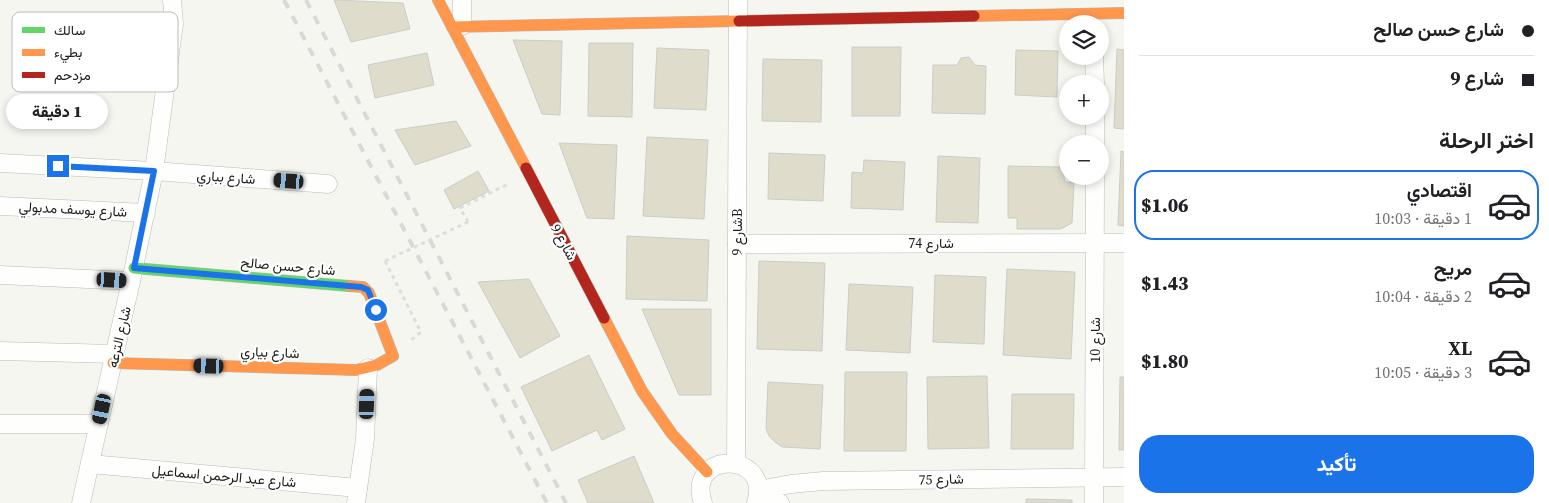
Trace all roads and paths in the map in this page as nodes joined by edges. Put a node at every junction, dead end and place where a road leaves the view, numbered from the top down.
1 (438, 0) edge
2 (462, 0) edge
3 (738, 0) edge
4 (1094, 12) edge
5 (1124, 13) edge
6 (738, 22) junction
7 (457, 26) junction
8 (165, 92) edge
9 (0, 163) edge
10 (154, 171) junction
11 (529, 174) junction
12 (328, 184) dead end
13 (1095, 185) edge
14 (0, 206) edge
15 (146, 213) junction
16 (1095, 243) junction
17 (1124, 243) edge
18 (737, 244) junction
19 (133, 275) junction
20 (0, 276) edge
21 (421, 332) dead end
22 (0, 351) edge
23 (393, 356) joint
24 (114, 358) junction
25 (368, 368) junction
26 (0, 424) edge
27 (99, 424) junction
28 (736, 463) junction
29 (90, 464) junction
30 (707, 472) junction
31 (1094, 477) junction
32 (1124, 477) edge
33 (357, 496) edge
34 (758, 497) edge
35 (81, 503) edge
36 (703, 503) edge
37 (780, 503) edge
38 (1094, 503) edge

1 - 7 street, شارع 9
2 - 7 street
3 - 6 street, شارع 9B
4 - 5 street
4 - 6 street
6 - 7 street
6 - 18 street, شارع 9B
7 - 11 street, شارع 9
8 - 10 street, شارع الترعه
9 - 10 street
10 - 12 street, شارع بباري
10 - 15 street, شارع الترعه
11 - 21 path, bridge
11 - 30 street, شارع 9
13 - 16 street, شارع 10
14 - 15 street, شارع يوسف مدبولي
15 - 19 street, شارع الترعه
16 - 17 street, شارع 74
16 - 18 street, شارع 74
16 - 31 street, شارع 10
18 - 28 street, شارع 9B
19 - 20 street
19 - 23 street, شارع حسن صالح
19 - 24 street, شارع الترعه
22 - 24 street
23 - 25 street, شارع بياري
24 - 25 street, شارع بياري
24 - 27 street, شارع الترعه
25 - 33 street
26 - 27 street
27 - 29 street, شارع الترعه
28 - 30 street
28 - 34 street
29 - 33 street, شارع عبد الرحمن اسماعيل
29 - 35 street, شارع الترعه
30 - 36 street
31 - 32 street, شارع 75
31 - 34 street, شارع 75
31 - 38 street, شارع 10
34 - 37 street

